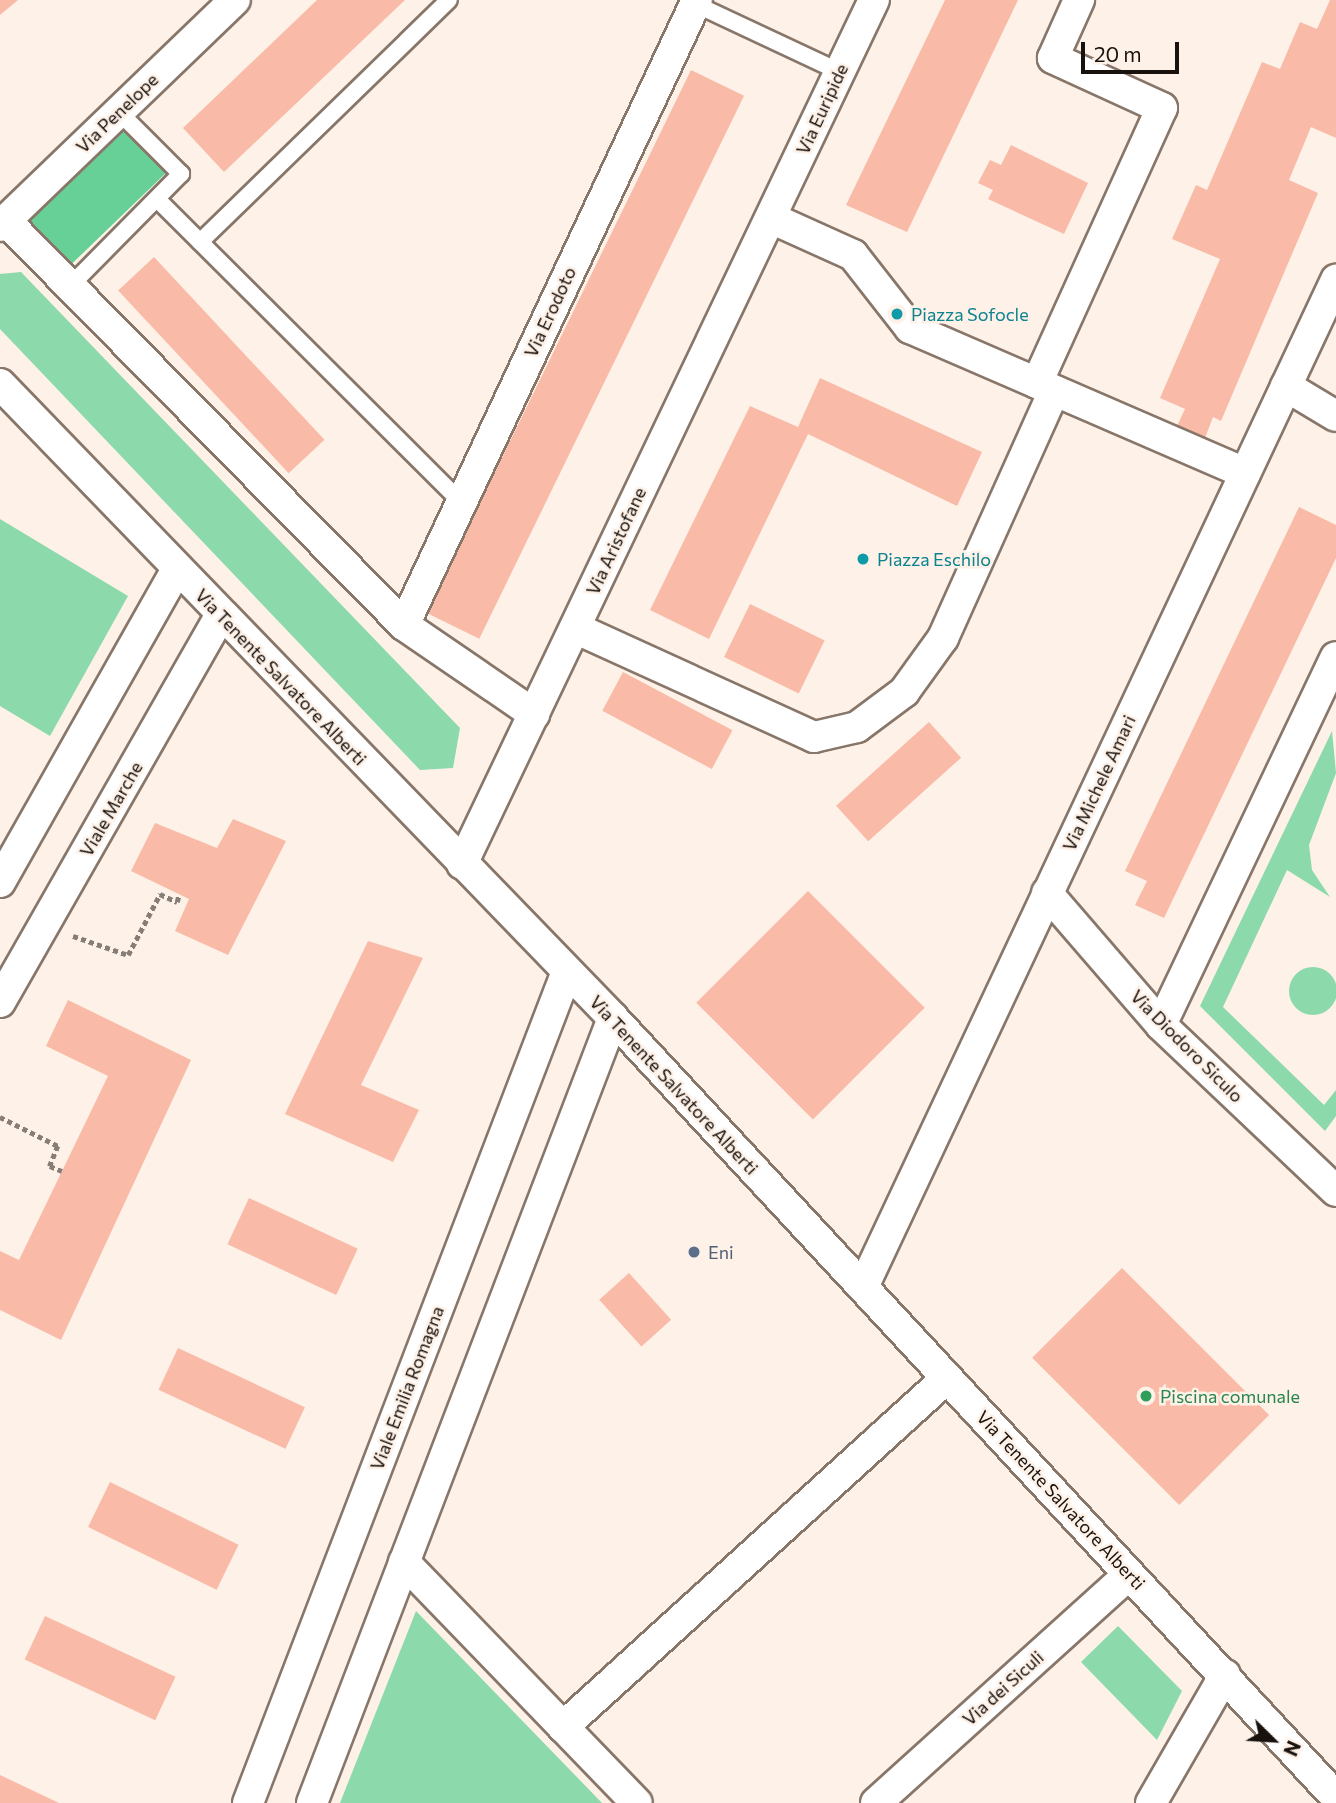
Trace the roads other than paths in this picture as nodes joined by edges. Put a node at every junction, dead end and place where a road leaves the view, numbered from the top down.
1 (235, 0) edge
2 (449, 0) edge
3 (874, 0) edge
4 (1079, 0) edge
5 (696, 2) edge
6 (840, 72) junction
7 (119, 112) junction
8 (157, 199) junction
9 (771, 218) junction
10 (3, 224) edge
11 (200, 242) junction
12 (1336, 280) edge
13 (70, 286) junction
14 (0, 384) edge
15 (1286, 386) junction
16 (1046, 387) junction
17 (1336, 416) edge
18 (1245, 473) junction
19 (461, 502) junction
20 (177, 569) junction
21 (221, 615) junction
22 (404, 625) junction
23 (575, 628) junction
24 (1336, 657) edge
25 (534, 714) junction
26 (462, 864) junction
27 (0, 879) edge
28 (1047, 893) junction
29 (566, 974) junction
30 (0, 1002) edge
31 (612, 1018) junction
32 (1161, 1025) junction
33 (1336, 1191) edge
34 (863, 1287) junction
35 (947, 1378) junction
36 (404, 1562) junction
37 (1129, 1574) junction
38 (1225, 1675) junction
39 (563, 1727) junction
40 (1336, 1797) edge
41 (248, 1803) edge
42 (312, 1803) edge
43 (637, 1803) edge
44 (876, 1803) edge
45 (1152, 1803) edge

1 - 7 street, Via Penelope
2 - 11 lane
3 - 6 street, Via Euripide
4 - 16 street
5 - 6 lane
5 - 19 street, Via Erodoto
6 - 9 street, Via Euripide
7 - 8 lane
7 - 10 street, Via Penelope
8 - 11 lane
8 - 13 lane
9 - 16 street
9 - 23 street, Via Aristofane
10 - 13 street
11 - 19 lane
12 - 15 street, Via Michele Amari
13 - 22 street
14 - 20 street, Via Tenente Salvatore Alberti
15 - 17 street
15 - 18 street, Via Michele Amari
16 - 18 street
16 - 23 street
18 - 28 street, Via Michele Amari
19 - 22 street, Via Erodoto
20 - 21 street, Via Tenente Salvatore Alberti
20 - 27 street
21 - 26 street, Via Tenente Salvatore Alberti
21 - 30 street, Viale Marche
22 - 25 street
23 - 25 street, Via Aristofane
24 - 32 street
25 - 26 street, Via Aristofane
26 - 29 street, Via Tenente Salvatore Alberti
28 - 32 street, Via Diodoro Siculo
28 - 34 street, Via Michele Amari
29 - 31 street, Via Tenente Salvatore Alberti
29 - 41 street, Viale Emilia Romagna
31 - 34 street, Via Tenente Salvatore Alberti
31 - 36 street
32 - 33 street, Via Diodoro Siculo
34 - 35 street, Via Tenente Salvatore Alberti
35 - 37 street, Via Tenente Salvatore Alberti
35 - 39 street
36 - 39 street
36 - 42 street
37 - 38 street, Via Tenente Salvatore Alberti
37 - 44 street, Via dei Siculi
38 - 40 street, Via Tenente Salvatore Alberti
38 - 45 street
39 - 43 street

